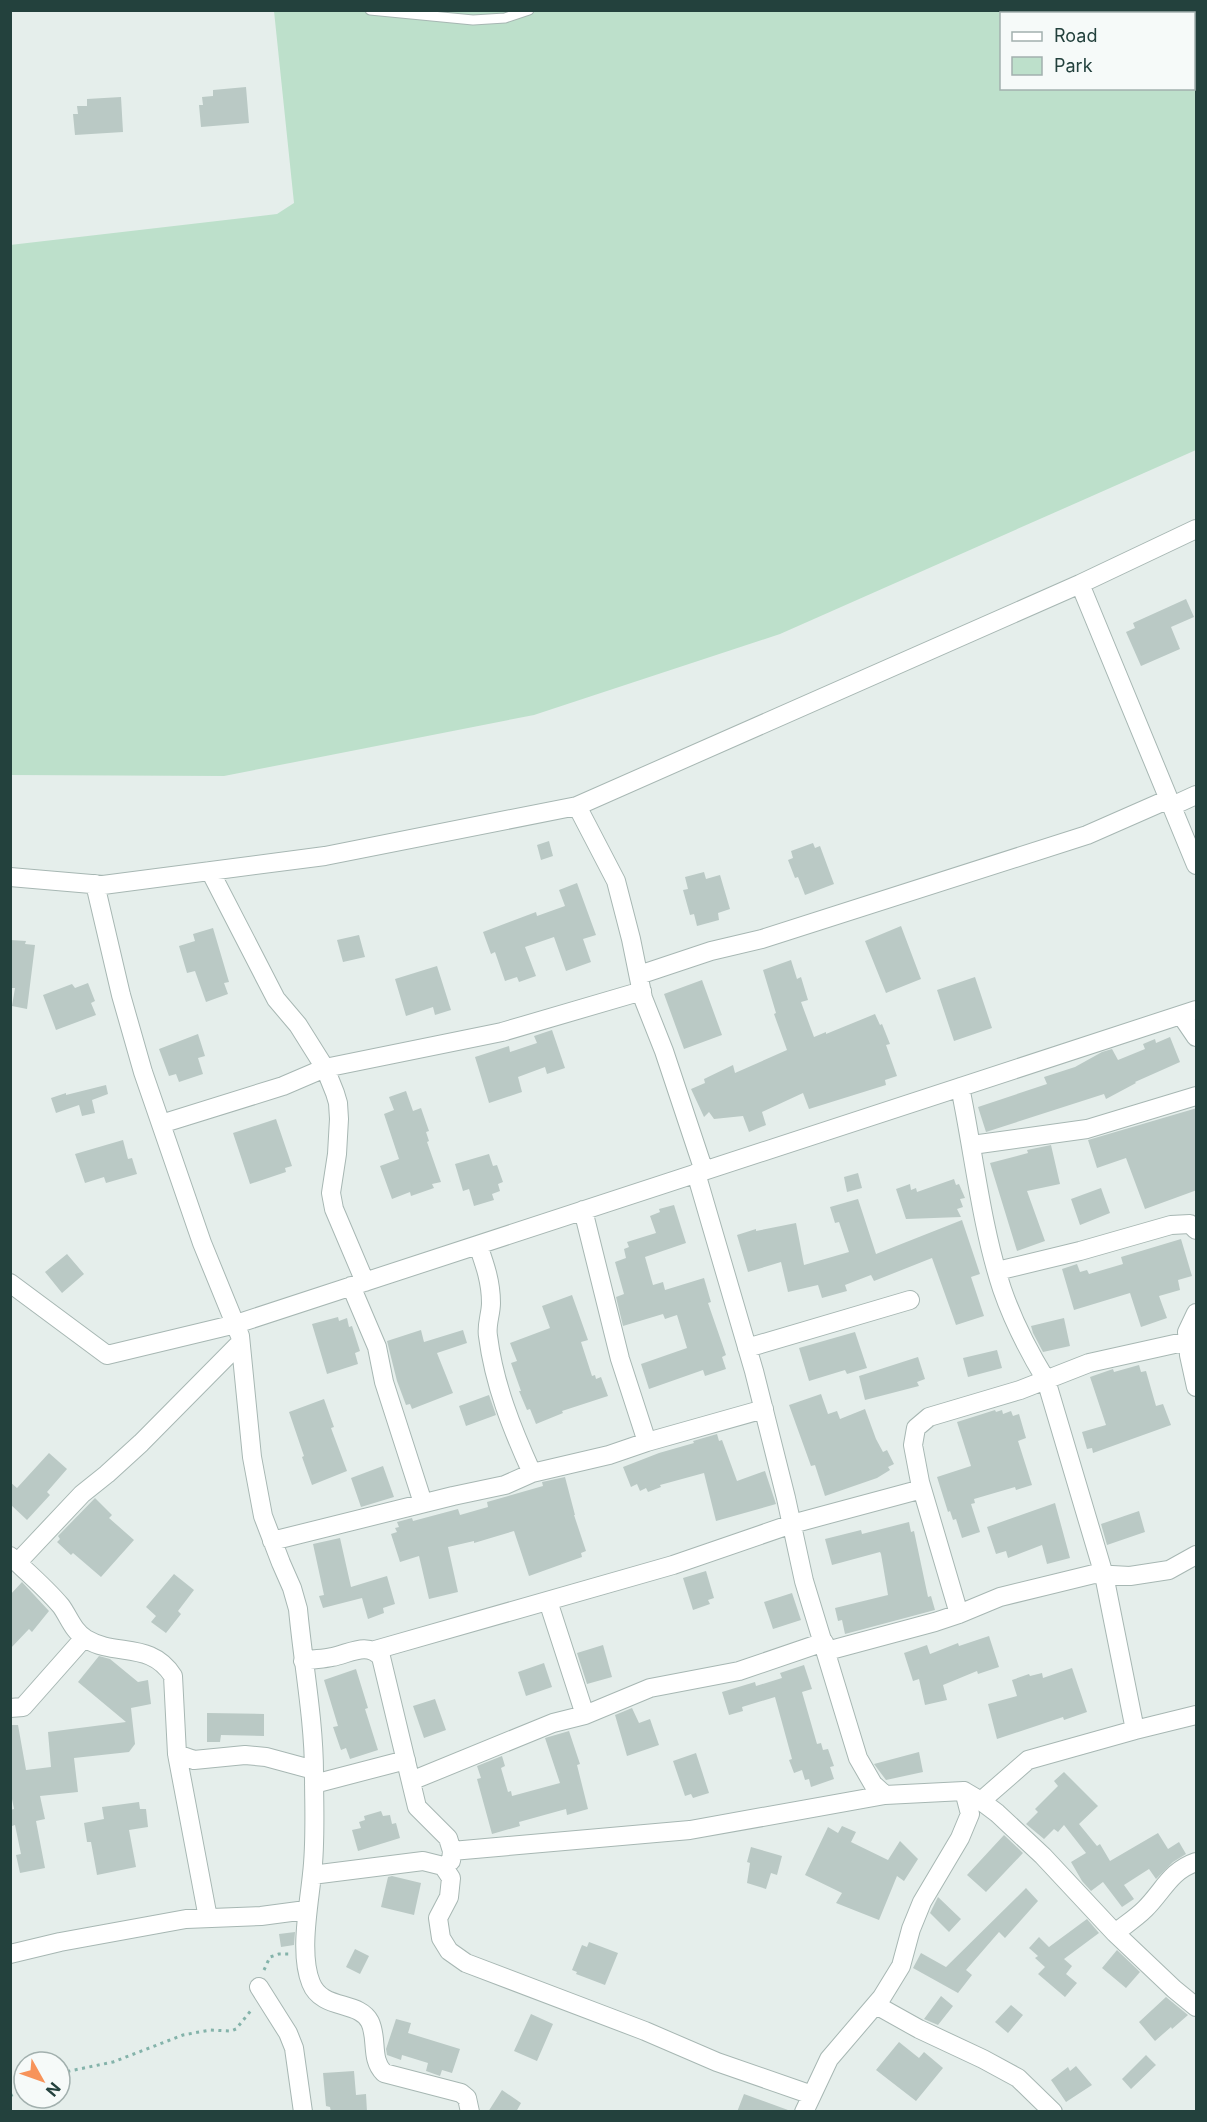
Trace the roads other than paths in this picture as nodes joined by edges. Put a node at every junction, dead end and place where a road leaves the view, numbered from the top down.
1 (370, 10) edge
2 (529, 10) edge
3 (1197, 529) edge
4 (1080, 584) junction
5 (1197, 795) edge
6 (1170, 802) junction
7 (577, 806) junction
8 (1197, 865) edge
9 (210, 871) junction
10 (10, 877) edge
11 (95, 884) junction
12 (640, 983) junction
13 (1189, 1012) edge
14 (1197, 1037) edge
15 (325, 1068) junction
16 (960, 1087) junction
17 (1197, 1096) edge
18 (161, 1124) junction
19 (972, 1145) junction
20 (700, 1172) junction
21 (583, 1210) junction
22 (1197, 1230) edge
23 (478, 1245) junction
24 (997, 1271) junction
25 (10, 1283) edge
26 (358, 1284) junction
27 (910, 1300) dead end
28 (1197, 1313) edge
29 (236, 1324) junction
30 (1188, 1341) junction
31 (240, 1343) junction
32 (747, 1348) junction
33 (1046, 1380) junction
34 (1197, 1387) edge
35 (764, 1409) junction
36 (647, 1442) junction
37 (532, 1473) junction
38 (922, 1489) junction
39 (423, 1503) junction
40 (792, 1524) junction
41 (272, 1541) junction
42 (1197, 1555) edge
43 (14, 1560) edge
44 (1104, 1575) junction
45 (548, 1601) junction
46 (959, 1614) junction
47 (84, 1638) junction
48 (826, 1646) junction
49 (375, 1650) junction
50 (303, 1660) junction
51 (10, 1708) edge
52 (585, 1714) junction
53 (1197, 1715) edge
54 (1135, 1730) junction
55 (177, 1754) junction
56 (406, 1760) junction
57 (314, 1777) junction
58 (411, 1781) junction
59 (964, 1791) junction
60 (885, 1795) junction
61 (981, 1801) junction
62 (452, 1851) junction
63 (1197, 1862) edge
64 (312, 1875) junction
65 (451, 1878) junction
66 (306, 1910) junction
67 (208, 1918) junction
68 (1115, 1933) junction
69 (10, 1954) edge
70 (259, 1987) road end
71 (876, 2005) junction
72 (1197, 2007) edge
73 (808, 2103) edge
74 (303, 2112) edge
75 (470, 2112) edge
76 (1053, 2112) edge

1 - 2 lane
3 - 4 street
4 - 6 street
4 - 7 street
5 - 6 street
6 - 8 street
6 - 12 street
7 - 9 street
7 - 12 street
9 - 11 street
9 - 15 street
10 - 11 street
11 - 18 street
12 - 15 street
12 - 20 street
13 - 14 street
13 - 16 street
15 - 18 street
15 - 26 street
16 - 19 street
16 - 20 street
17 - 19 street
18 - 29 street
19 - 24 street
20 - 21 street
20 - 32 street
21 - 23 street
21 - 36 street
22 - 24 street
23 - 26 street
23 - 37 street
24 - 33 street
25 - 29 street
26 - 29 street
26 - 39 street
27 - 32 street
28 - 30 street
29 - 31 street
30 - 33 street
30 - 34 street
31 - 41 street
31 - 43 street
32 - 35 street
33 - 38 street
33 - 44 street
35 - 36 street
35 - 40 street
36 - 37 street
37 - 39 street
38 - 40 street
38 - 46 street
39 - 41 street
40 - 45 street
40 - 48 street
41 - 50 street
42 - 44 street
43 - 47 street
44 - 46 street
44 - 54 street
45 - 49 street
45 - 52 street
46 - 48 street
47 - 51 street
47 - 55 street
48 - 52 street
48 - 60 street
49 - 50 street
49 - 56 street
50 - 57 street
52 - 58 street
53 - 54 street
54 - 61 street
55 - 57 street
55 - 67 street
56 - 57 street
56 - 58 street
57 - 64 street
58 - 62 street
59 - 60 street
59 - 61 street
59 - 71 street
60 - 62 street
61 - 68 street
62 - 65 street
63 - 68 street
64 - 65 street
64 - 66 street
65 - 73 street
66 - 67 street
66 - 75 street
67 - 69 street
68 - 72 street
70 - 74 street
71 - 73 street
71 - 76 street

